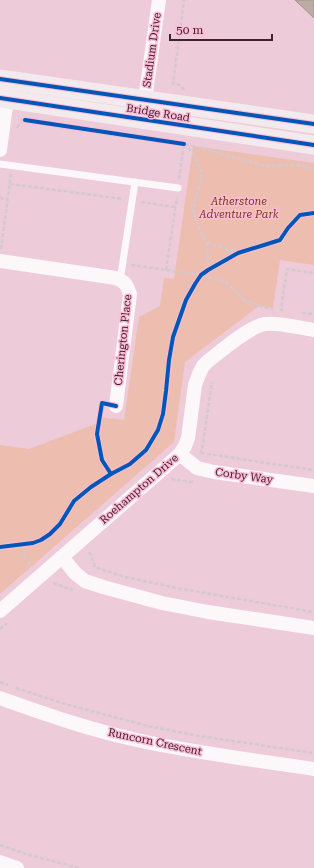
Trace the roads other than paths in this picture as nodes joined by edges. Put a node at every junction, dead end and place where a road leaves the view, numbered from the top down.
1 (159, 0) edge
2 (5, 80) edge
3 (3, 99) edge
4 (145, 100) junction
5 (314, 124) edge
6 (314, 145) edge
7 (0, 150) edge
8 (0, 164) edge
9 (135, 182) junction
10 (178, 188) road end
11 (0, 261) edge
12 (120, 281) junction
13 (314, 330) edge
14 (116, 406) dead end
15 (180, 454) junction
16 (314, 486) edge
17 (62, 557) junction
18 (0, 611) edge
19 (314, 628) edge
20 (0, 698) edge
21 (314, 769) edge
22 (0, 862) edge
23 (18, 868) edge

1 - 4 street, Stadium Drive
2 - 3 street
2 - 4 street, Bridge Road
3 - 6 street, Bridge Road
3 - 7 street
4 - 5 street, Bridge Road
8 - 9 lane
9 - 10 lane
9 - 12 lane
11 - 12 street, Cherington Place
12 - 14 street, Cherington Place
13 - 15 street, Roehampton Drive
15 - 16 street, Corby Way
15 - 17 street, Roehampton Drive
17 - 18 street, Roehampton Drive
17 - 19 street
20 - 21 street, Runcorn Crescent
22 - 23 street

